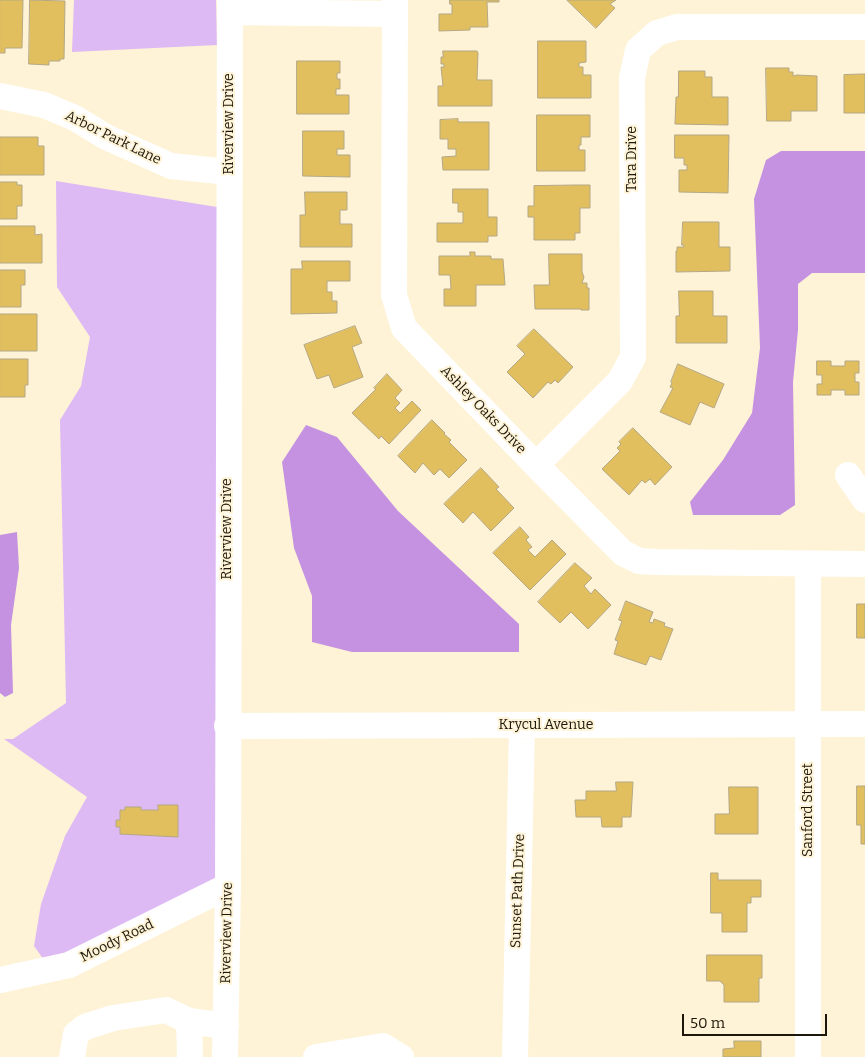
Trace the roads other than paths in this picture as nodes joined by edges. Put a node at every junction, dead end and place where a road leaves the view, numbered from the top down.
1 (230, 6) edge
2 (395, 7) edge
3 (865, 27) edge
4 (0, 96) edge
5 (228, 172) junction
6 (536, 466) junction
7 (848, 475) dead end
8 (865, 500) edge
9 (808, 564) junction
10 (865, 564) edge
11 (865, 724) edge
12 (522, 725) junction
13 (808, 725) junction
14 (227, 726) junction
15 (228, 886) junction
16 (0, 980) edge
17 (190, 1021) junction
18 (226, 1026) junction
19 (72, 1057) edge
20 (190, 1057) edge
21 (225, 1057) edge
22 (316, 1057) edge
23 (401, 1057) edge
24 (515, 1057) edge
25 (808, 1057) edge

1 - 2 street
1 - 5 street, Riverview Drive
2 - 6 street, Ashley Oaks Drive
3 - 6 street, Tara Drive
4 - 5 street, Arbor Park Lane
5 - 14 street, Riverview Drive
6 - 9 street, Ashley Oaks Drive
7 - 8 street
9 - 10 street, Ashley Oaks Drive
9 - 13 street, Sanford Street
11 - 13 street, Krycul Avenue
12 - 13 street, Krycul Avenue
12 - 14 street, Krycul Avenue
12 - 24 street, Sunset Path Drive
13 - 25 street, Sanford Street
14 - 15 street, Riverview Drive
15 - 16 street, Moody Road
15 - 18 street, Riverview Drive
17 - 18 street
17 - 19 street
17 - 20 street
18 - 21 street, Riverview Drive
22 - 23 street

